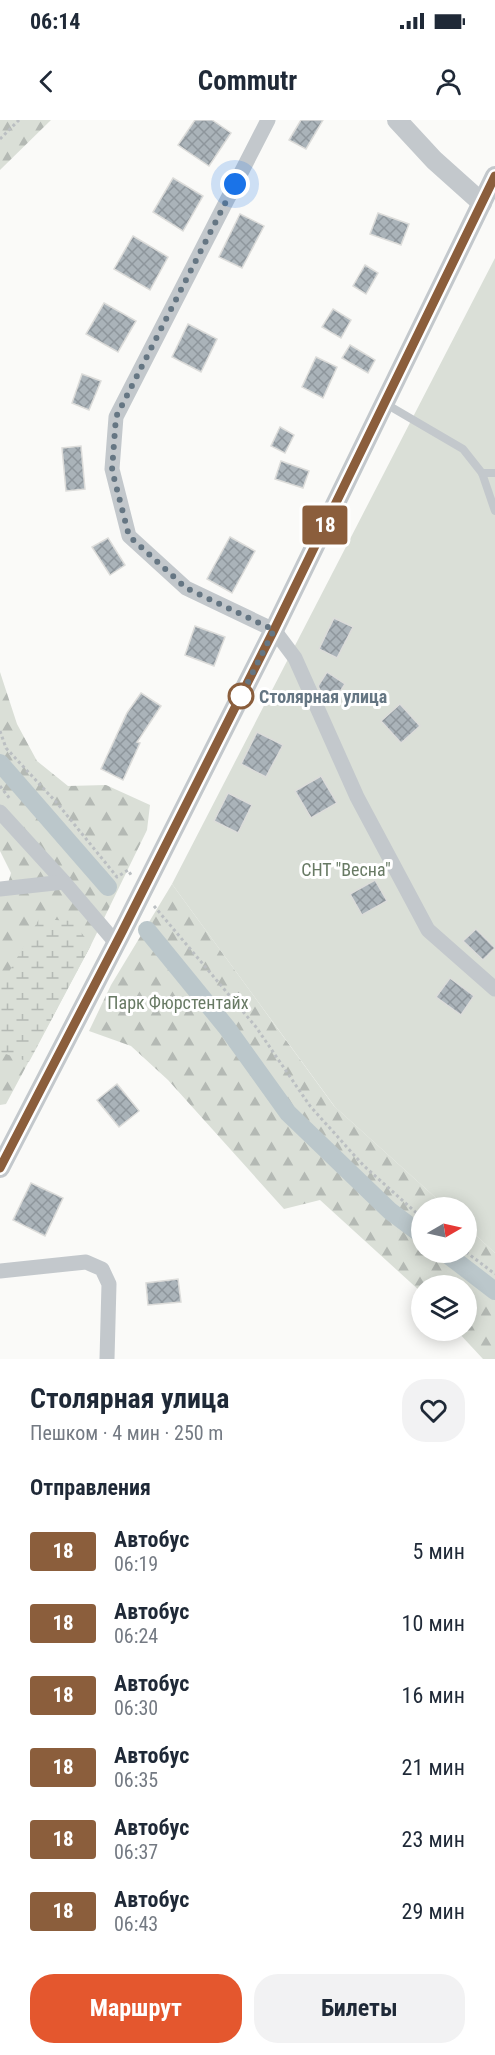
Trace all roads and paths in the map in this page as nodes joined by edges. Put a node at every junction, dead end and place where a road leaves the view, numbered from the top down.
1 (19, 120) edge
2 (268, 120) edge
3 (397, 120) edge
4 (0, 139) edge
5 (495, 176) edge
6 (482, 203) junction
7 (384, 403) junction
8 (482, 473) junction
9 (495, 473) edge
10 (495, 511) edge
11 (274, 630) junction
12 (0, 730) edge
13 (0, 812) edge
14 (117, 877) dead end
15 (64, 882) junction
16 (0, 889) edge
17 (166, 921) dead end
18 (116, 943) junction
19 (495, 989) edge
20 (0, 1168) edge
21 (411, 1208) edge
22 (477, 1260) edge
23 (0, 1271) edge
24 (495, 1274) edge
25 (107, 1359) edge

1 - 4 path
2 - 11 street
3 - 6 street
5 - 6 street
6 - 7 street
7 - 8 lane
7 - 11 street
8 - 9 lane
8 - 10 lane
11 - 18 street
11 - 19 street
12 - 14 path
13 - 15 street
15 - 16 street
15 - 18 street
17 - 21 path
18 - 20 street
22 - 24 path
23 - 25 street

